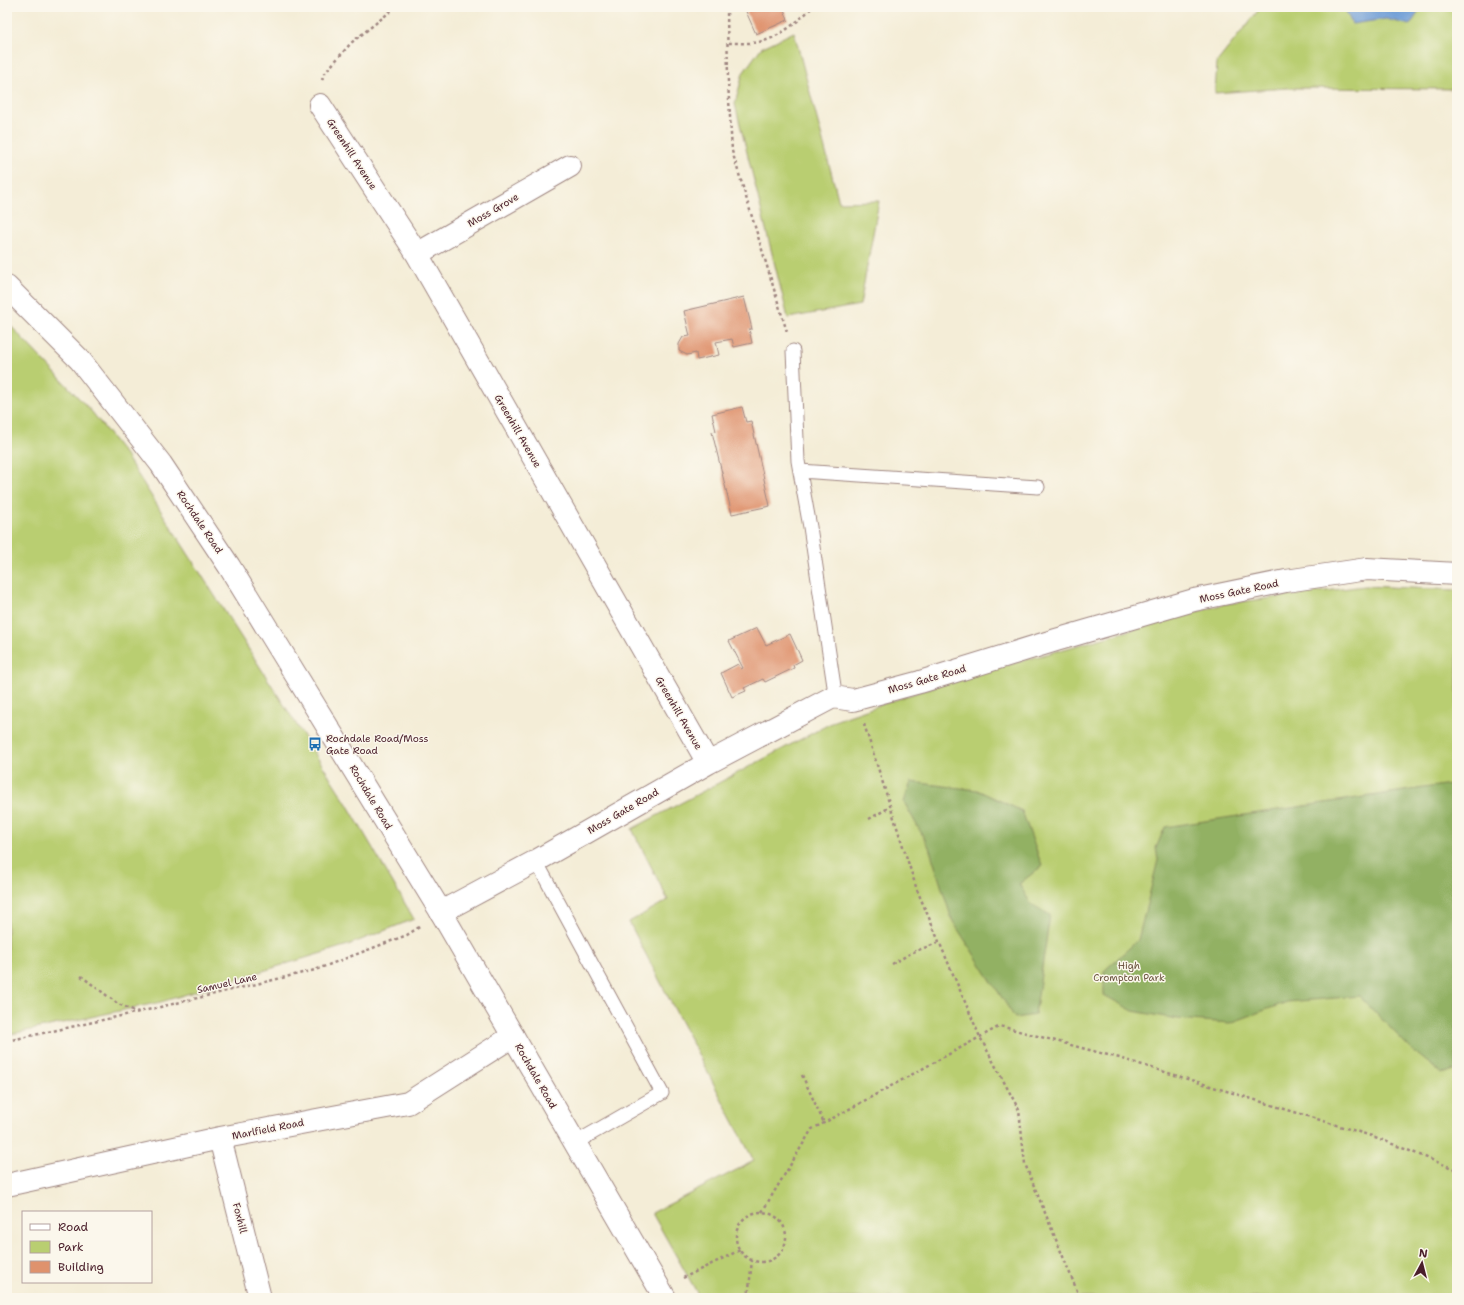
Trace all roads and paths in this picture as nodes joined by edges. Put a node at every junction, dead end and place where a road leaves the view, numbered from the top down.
1 (396, 7) edge
2 (727, 7) edge
3 (812, 7) edge
4 (728, 43) junction
5 (320, 105) joint
6 (570, 166) dead end
7 (417, 254) junction
8 (7, 287) edge
9 (793, 351) joint
10 (800, 471) junction
11 (1038, 487) dead end
12 (1457, 574) edge
13 (843, 699) junction
14 (708, 763) junction
15 (890, 808) junction
16 (869, 819) dead end
17 (536, 861) junction
18 (441, 912) junction
19 (940, 942) junction
20 (892, 964) dead end
21 (81, 976) dead end
22 (139, 1012) junction
23 (513, 1036) junction
24 (980, 1037) junction
25 (7, 1041) edge
26 (802, 1075) dead end
27 (824, 1123) junction
28 (220, 1138) junction
29 (575, 1143) junction
30 (1457, 1170) edge
31 (7, 1185) edge
32 (762, 1212) junction
33 (740, 1250) junction
34 (752, 1260) junction
35 (663, 1293) edge
36 (260, 1298) edge
37 (748, 1298) edge
38 (1080, 1298) edge

1 - 5 path
2 - 4 path
3 - 4 path
4 - 9 path
5 - 7 street, Greenhill Avenue
6 - 7 street, Moss Grove
7 - 14 street, Greenhill Avenue
8 - 18 street, Rochdale Road
9 - 10 lane
10 - 11 lane
10 - 13 lane
12 - 13 street, Moss Gate Road
13 - 14 street, Moss Gate Road
13 - 15 path
14 - 17 street, Moss Gate Road
15 - 16 path
15 - 19 path
17 - 18 street, Moss Gate Road
17 - 29 lane
18 - 22 path, Samuel Lane
18 - 23 street, Rochdale Road
19 - 20 path
19 - 24 path
21 - 22 path
22 - 25 path, Samuel Lane
23 - 28 street, Marlfield Road
23 - 29 street, Rochdale Road
24 - 27 path
24 - 30 path
24 - 38 path
26 - 27 path
27 - 32 path
28 - 31 street, Marlfield Road
28 - 36 street, Foxhill
29 - 35 street, Rochdale Road
32 - 33 path
32 - 34 path
33 - 34 path
33 - 35 path
34 - 37 path

